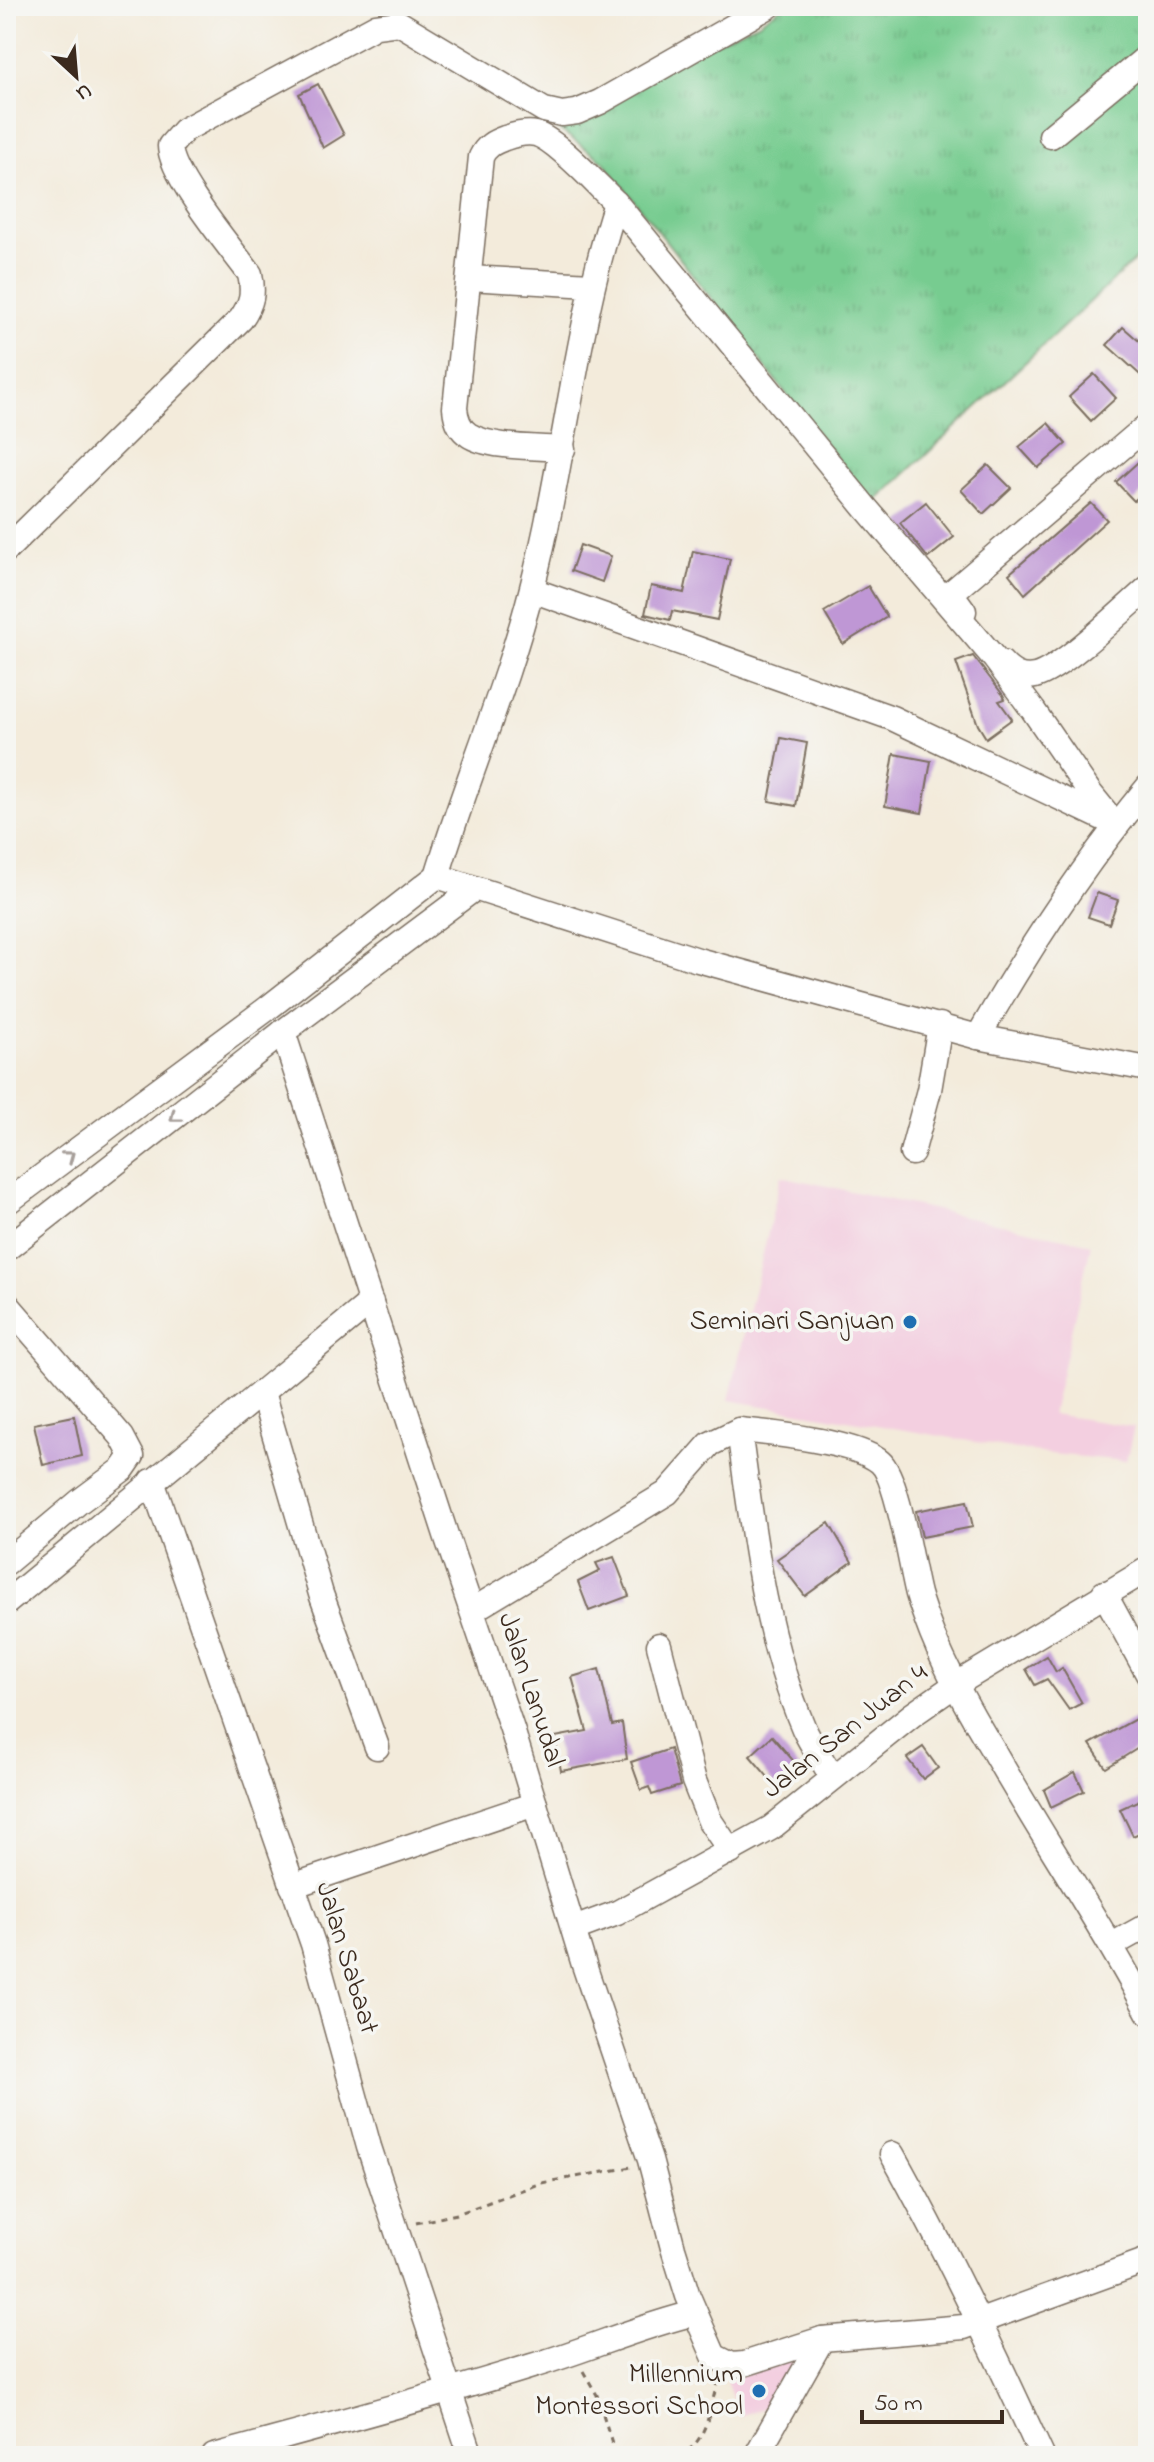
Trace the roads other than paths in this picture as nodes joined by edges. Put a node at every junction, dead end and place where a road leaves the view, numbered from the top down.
1 (769, 6) edge
2 (1148, 56) edge
3 (1051, 136) dead end
4 (616, 203) junction
5 (469, 278) junction
6 (591, 285) junction
7 (1148, 425) edge
8 (563, 449) junction
9 (6, 550) edge
10 (1148, 588) edge
11 (532, 590) junction
12 (1148, 787) edge
13 (1116, 825) junction
14 (437, 876) junction
15 (474, 889) junction
16 (940, 1025) junction
17 (283, 1032) junction
18 (978, 1037) junction
19 (223, 1041) junction
20 (241, 1064) junction
21 (1148, 1069) edge
22 (912, 1153) dead end
23 (6, 1203) edge
24 (6, 1249) edge
25 (371, 1302) junction
26 (6, 1303) edge
27 (262, 1392) junction
28 (739, 1430) junction
29 (152, 1481) junction
30 (6, 1563) edge
31 (1148, 1569) edge
32 (1104, 1593) junction
33 (6, 1603) edge
34 (473, 1610) junction
35 (659, 1645) dead end
36 (1148, 1674) edge
37 (955, 1685) junction
38 (377, 1747) dead end
39 (832, 1777) junction
40 (535, 1804) junction
41 (731, 1852) junction
42 (292, 1886) junction
43 (1148, 1925) edge
44 (574, 1929) junction
45 (1112, 1945) junction
46 (1148, 2012) edge
47 (892, 2154) dead end
48 (1148, 2260) edge
49 (695, 2313) junction
50 (980, 2321) junction
51 (822, 2339) junction
52 (449, 2391) junction
53 (214, 2456) edge
54 (471, 2456) edge
55 (756, 2456) edge
56 (1042, 2456) edge

1 - 9 street
2 - 3 street
4 - 5 street
4 - 6 street
4 - 13 street
5 - 6 street
5 - 8 street
6 - 8 street
7 - 10 street
8 - 11 street
11 - 13 street
11 - 14 street
12 - 13 street
13 - 18 street
14 - 15 street
14 - 19 street
15 - 16 street
15 - 17 street
16 - 18 street
16 - 22 street
17 - 20 street
17 - 25 street, Jalan Lanudal
18 - 21 street
19 - 20 street
23 -> 19 street
20 -> 24 street
25 - 27 street
25 - 34 street, Jalan Lanudal
26 - 30 street
27 - 29 street
27 - 38 street
28 - 34 street
28 - 37 street
28 - 39 street
29 - 33 street
29 - 42 street, Jalan Sabaat
31 - 32 street, Jalan San Juan 4
32 - 36 street
32 - 37 street, Jalan San Juan 4
34 - 40 street, Jalan Lanudal
35 - 41 street
37 - 39 street, Jalan San Juan 4
37 - 45 street
39 - 41 street, Jalan San Juan 4
40 - 42 street
40 - 44 street, Jalan Lanudal
41 - 44 street, Jalan San Juan 4
42 - 52 street, Jalan Sabaat
43 - 45 street
44 - 49 street, Jalan Lanudal
45 - 46 street
47 - 50 street
48 - 50 street
49 - 51 street, Jalan Lanudal
49 - 52 street
50 - 51 street
50 - 56 street
51 - 55 street
52 - 53 street
52 - 54 street, Jalan Sabaat

